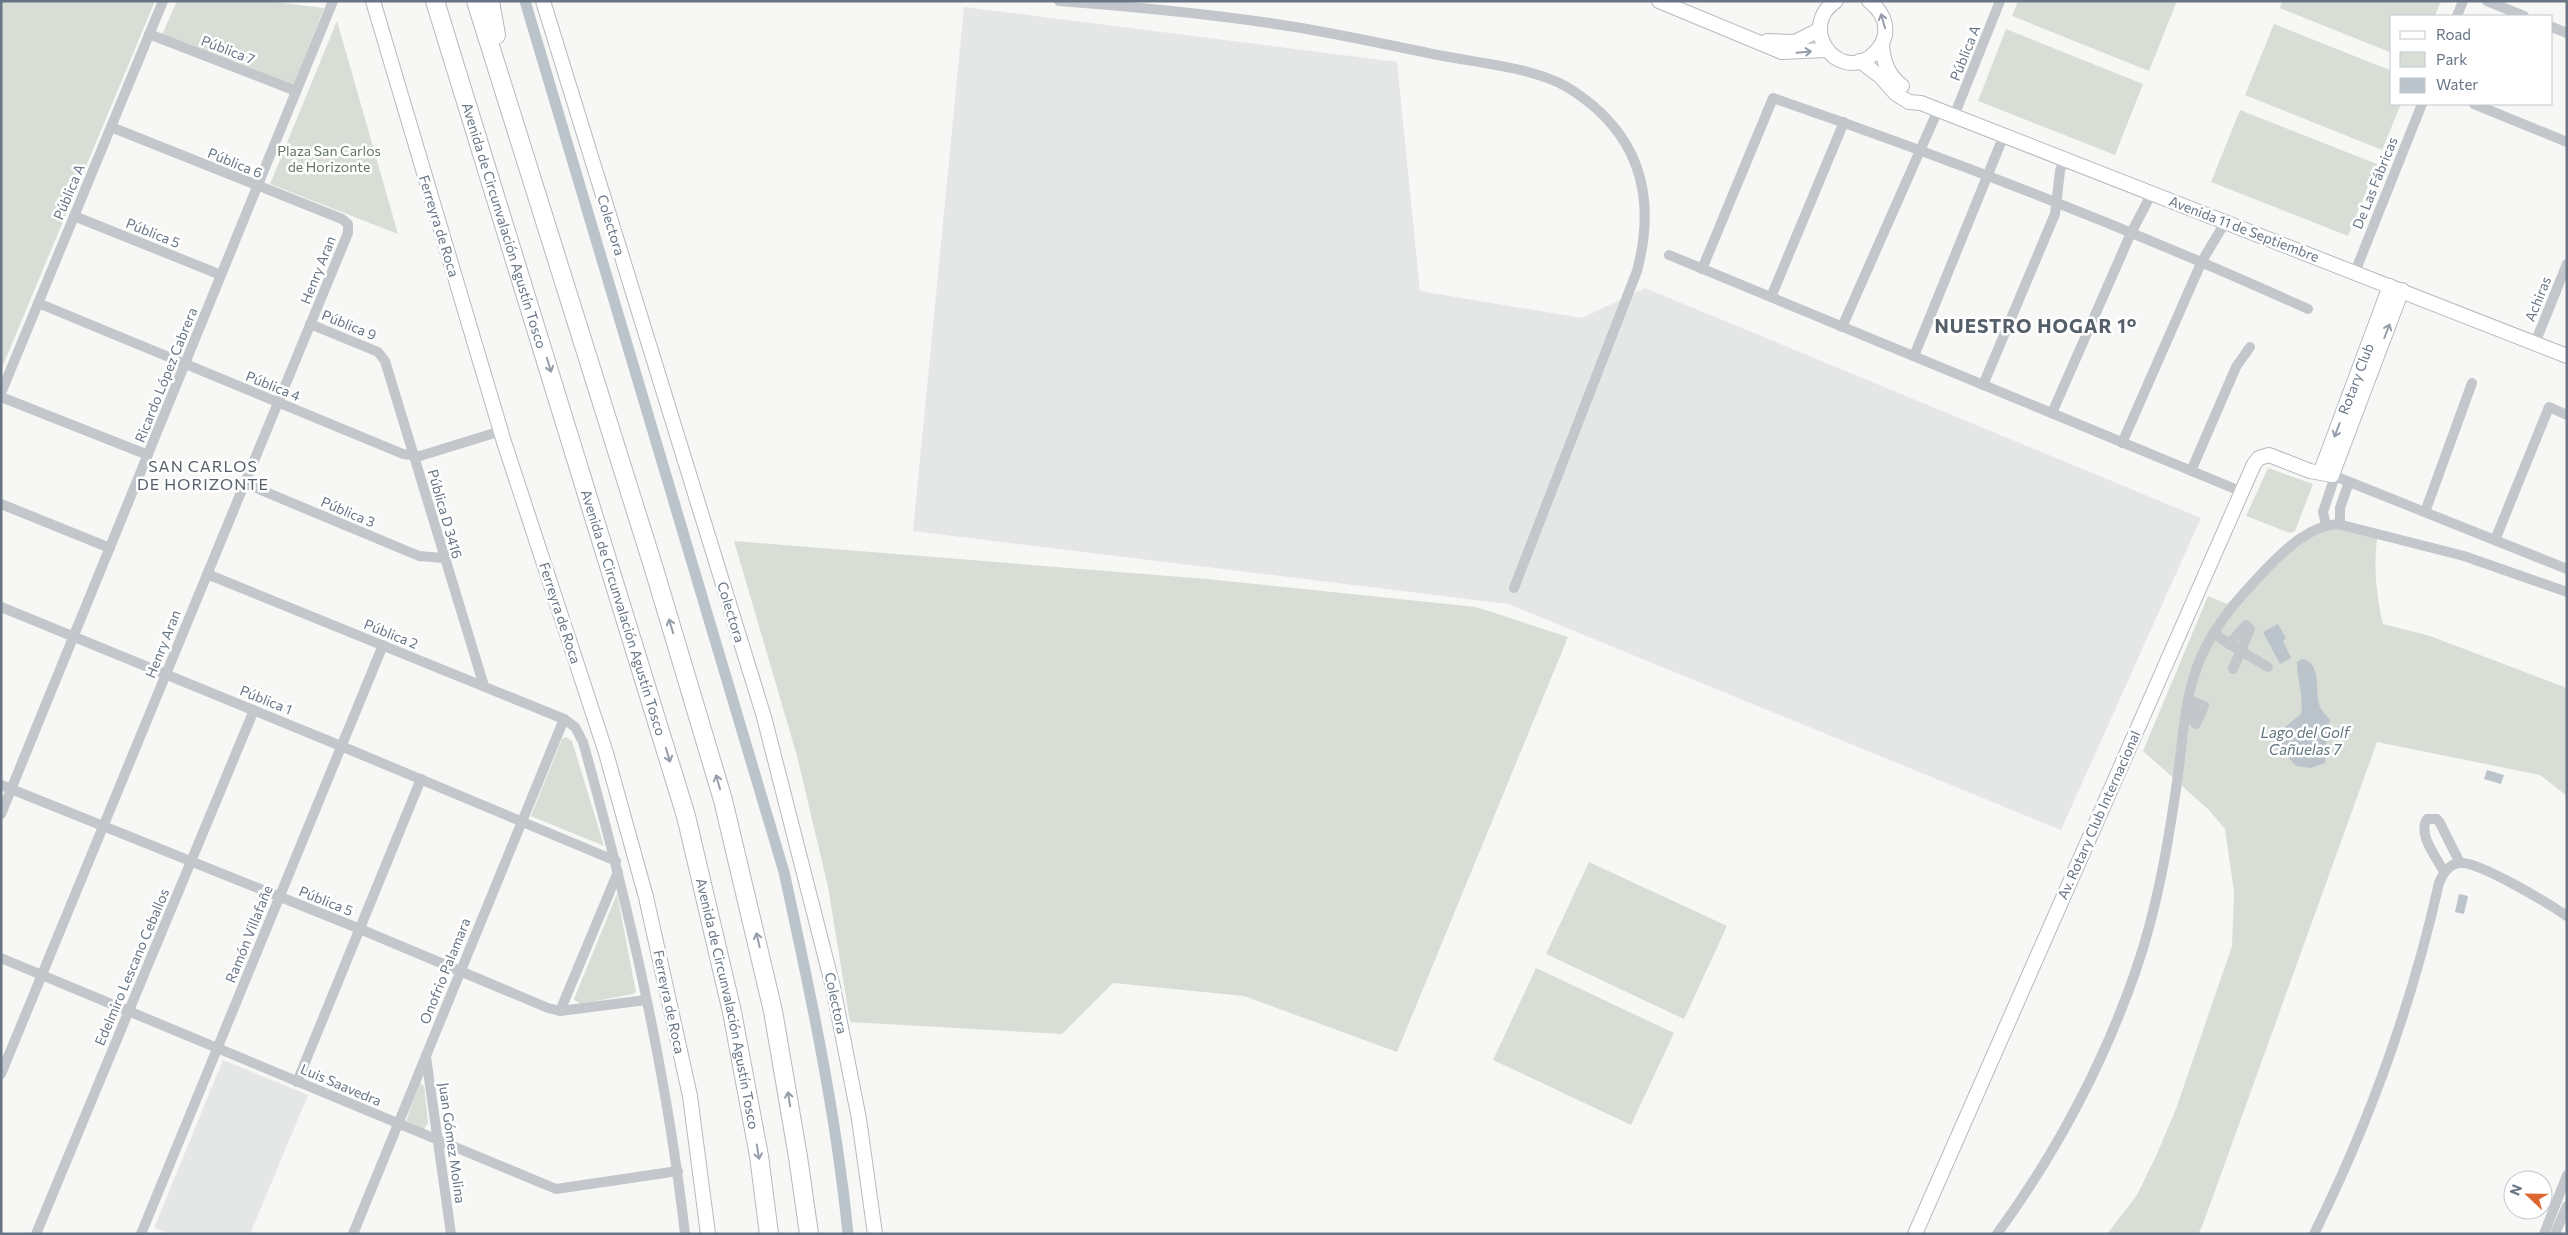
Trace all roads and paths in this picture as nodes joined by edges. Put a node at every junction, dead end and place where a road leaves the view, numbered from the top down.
1 (163, 1) edge
2 (333, 1) edge
3 (373, 1) edge
4 (423, 1) edge
5 (435, 1) edge
6 (476, 1) edge
7 (490, 1) edge
8 (542, 1) edge
9 (1059, 1) edge
10 (1659, 1) edge
11 (1869, 1) edge
12 (2000, 1) edge
13 (2463, 1) edge
14 (2487, 1) edge
15 (1832, 3) edge
16 (2457, 15) edge
17 (2522, 15) edge
18 (2553, 27) edge
19 (1819, 30) junction
20 (2567, 33) edge
21 (150, 34) junction
22 (1749, 37) junction
23 (1882, 44) junction
24 (1826, 50) junction
25 (1860, 61) junction
26 (296, 91) junction
27 (506, 100) junction
28 (1921, 103) junction
29 (2422, 105) edge
30 (2476, 105) edge
31 (1938, 110) junction
32 (1954, 116) junction
33 (1844, 122) junction
34 (111, 127) junction
35 (2004, 135) junction
36 (2567, 142) edge
37 (1920, 151) junction
38 (2064, 159) junction
39 (1988, 178) junction
40 (257, 186) junction
41 (2152, 193) junction
42 (2058, 202) junction
43 (74, 216) junction
44 (2226, 222) junction
45 (348, 224) joint
46 (2131, 233) junction
47 (513, 252) junction
48 (1668, 255) dead end
49 (2202, 261) junction
50 (2567, 264) edge
51 (1702, 269) junction
52 (2355, 272) junction
53 (221, 275) junction
54 (2396, 288) junction
55 (1771, 297) junction
56 (38, 304) junction
57 (2308, 308) dead end
58 (310, 324) junction
59 (1842, 327) junction
60 (2535, 343) junction
61 (2250, 347) dead end
62 (378, 352) joint
63 (1914, 356) junction
64 (2567, 356) edge
65 (185, 364) junction
66 (2472, 383) dead end
67 (1983, 385) junction
68 (1, 393) edge
69 (1, 397) edge
70 (278, 402) junction
71 (2052, 413) junction
72 (2567, 415) edge
73 (501, 430) junction
74 (2122, 443) junction
75 (148, 455) junction
76 (414, 457) junction
77 (2191, 471) junction
78 (2329, 474) junction
79 (2349, 482) junction
80 (244, 483) junction
81 (2240, 491) junction
82 (1, 504) edge
83 (2425, 512) junction
84 (2326, 525) junction
85 (2340, 525) junction
86 (2495, 540) junction
87 (110, 548) junction
88 (443, 558) junction
89 (2567, 569) edge
90 (207, 574) junction
91 (1514, 588) dead end
92 (2567, 592) edge
93 (1, 607) edge
94 (2214, 632) junction
95 (74, 638) junction
96 (2229, 644) junction
97 (382, 645) junction
98 (2240, 651) junction
99 (2268, 667) dead end
100 (2233, 669) dead end
101 (166, 674) junction
102 (484, 686) junction
103 (254, 710) junction
104 (564, 719) junction
105 (342, 746) junction
106 (421, 780) junction
107 (1, 785) edge
108 (12, 788) junction
109 (1, 814) edge
110 (520, 821) junction
111 (104, 825) junction
112 (192, 861) junction
113 (616, 861) junction
114 (2460, 863) junction
115 (618, 872) junction
116 (2444, 872) junction
117 (279, 896) junction
118 (2567, 916) edge
119 (360, 929) junction
120 (1, 958) edge
121 (459, 971) junction
122 (42, 975) junction
123 (646, 1000) junction
124 (129, 1011) junction
125 (560, 1011) junction
126 (217, 1048) junction
127 (426, 1056) junction
128 (1, 1074) edge
129 (297, 1082) junction
130 (398, 1123) junction
131 (437, 1140) junction
132 (678, 1171) junction
133 (2567, 1176) edge
134 (2567, 1206) edge
135 (36, 1234) edge
136 (141, 1234) edge
137 (352, 1234) edge
138 (451, 1234) edge
139 (686, 1234) edge
140 (708, 1234) edge
141 (769, 1234) edge
142 (809, 1234) edge
143 (875, 1234) edge
144 (1915, 1234) edge
145 (1997, 1234) edge
146 (2314, 1234) edge
147 (2544, 1234) edge
148 (2555, 1234) edge

1 - 21 street, Pública A
2 - 26 street, Ricardo López Cabrera
3 - 73 street, Ferreyra de Roca
4 - 47 highway
5 - 47 highway, Avenida de Circunvalación Agustín Tosco
6 - 27 highway
7 - 27 highway
8 - 143 street, Colectora
9 - 91 street
10 - 22 street
23 -> 11 street
12 - 32 street, Pública A
13 - 16 street
14 - 17 street
15 - 19 street
18 - 20 street
19 - 22 street
19 - 24 street
21 - 26 street, Pública 7
21 - 34 street, Pública A
22 -> 24 street
23 - 25 street
23 - 28 street
24 - 25 street
25 - 28 street
26 - 40 street, Ricardo López Cabrera
142 -> 27 highway
28 - 31 street, Avenida 11 de Septiembre
29 - 52 street, De Las Fábricas
30 - 36 street
31 - 32 street, Avenida 11 de Septiembre
31 - 37 street
32 - 35 street, Avenida 11 de Septiembre
33 - 37 street
33 - 51 street
33 - 55 street
34 - 40 street, Pública 6
34 - 43 street, Pública A
35 - 38 street, Avenida 11 de Septiembre
35 - 39 street
37 - 39 street
37 - 59 street
38 - 41 street, Avenida 11 de Septiembre
38 - 42 street
39 - 42 street
39 - 63 street
40 - 45 street, Pública 6
40 - 53 street, Ricardo López Cabrera
41 - 44 street, Avenida 11 de Septiembre
41 - 46 street
42 - 46 street
42 - 67 street
43 - 53 street, Pública 5
43 - 56 street, Pública A
44 - 49 street
44 - 52 street, Avenida 11 de Septiembre
45 - 58 street, Henry Aran
46 - 49 street
46 - 71 street
47 -> 141 highway, Avenida de Circunvalación Agustín Tosco
48 - 51 street
49 - 57 street
49 - 74 street
50 - 60 street, Achiras
51 - 55 street
52 - 54 street, Avenida 11 de Septiembre
53 - 65 street, Ricardo López Cabrera
54 - 60 street, Avenida 11 de Septiembre
54 - 78 street, Rotary Club
55 - 59 street
56 - 65 street, Pública 4
56 - 68 street, Pública A
58 - 62 street, Pública 9
58 - 70 street, Henry Aran
59 - 63 street
60 - 64 street, Avenida 11 de Septiembre
61 - 77 street
62 - 76 street, Pública D 3416
63 - 67 street
65 - 70 street, Pública 4
65 - 75 street, Ricardo López Cabrera
66 - 83 street
67 - 71 street
69 - 75 street
70 - 76 street, Pública 4
70 - 80 street, Henry Aran
71 - 74 street
72 - 86 street
73 - 76 street
73 - 140 street, Ferreyra de Roca
74 - 77 street
75 - 87 street, Ricardo López Cabrera
76 - 88 street, Pública D 3416
77 - 81 street
78 - 79 street
78 - 81 street, Av. Rotary Club Internacional
78 - 84 street
79 - 83 street
79 - 85 street
80 - 88 street, Pública 3
80 - 90 street, Henry Aran
81 - 144 street, Av. Rotary Club Internacional
82 - 87 street
83 - 86 street
84 - 85 street
84 - 94 street
85 - 92 street
86 - 89 street
87 - 95 street, Ricardo López Cabrera
88 - 102 street, Pública D 3416
90 - 97 street, Pública 2
90 - 101 street, Henry Aran
93 - 95 street, Pública 1
94 - 96 street
94 - 145 street
95 - 101 street, Pública 1
95 - 108 street, Ricardo López Cabrera
96 - 98 street
96 - 98 street
97 - 102 street, Pública 2
97 - 105 street, Ramón Villafañe
98 - 99 street
98 - 100 street
101 - 103 street, Pública 1
101 - 111 street, Henry Aran
102 - 104 street, Pública 2
103 - 105 street, Pública 1
103 - 112 street, Edelmiro Lescano Ceballos
104 - 110 street, Onofrio Palamara
104 - 113 street
105 - 106 street, Pública 1
105 - 117 street, Ramón Villafañe
106 - 110 street, Pública 1
106 - 119 street
107 - 108 street, Pública 5
108 - 109 street, Ricardo López Cabrera
108 - 111 street, Pública 5
110 - 113 street, Pública 1
110 - 121 street, Onofrio Palamara
111 - 112 street, Pública 5
111 - 122 street, Henry Aran
112 - 117 street, Pública 5
112 - 124 street, Edelmiro Lescano Ceballos
113 - 115 street
114 - 116 street
114 - 116 street
114 - 118 street
115 - 123 street
115 - 125 street
116 - 146 street
117 - 119 street, Pública 5
117 - 126 street, Ramón Villafañe
119 - 121 street, Pública 5
119 - 129 street
120 - 122 street, Luis Saavedra
121 - 125 street, Pública 5
121 - 127 street, Onofrio Palamara
122 - 124 street, Luis Saavedra
122 - 128 street, Henry Aran
123 - 125 street, Pública 5
123 - 132 street
124 - 126 street, Luis Saavedra
124 - 135 street, Edelmiro Lescano Ceballos
126 - 129 street, Luis Saavedra
126 - 136 street, Ramón Villafañe
127 - 130 street, Onofrio Palamara
127 - 131 street, Juan Gómez Molina
129 - 130 street, Luis Saavedra
130 - 131 street, Luis Saavedra
130 - 137 street, Onofrio Palamara
131 - 132 street, Luis Saavedra
131 - 138 street, Juan Gómez Molina
132 - 139 street
133 - 147 street
134 - 148 street

